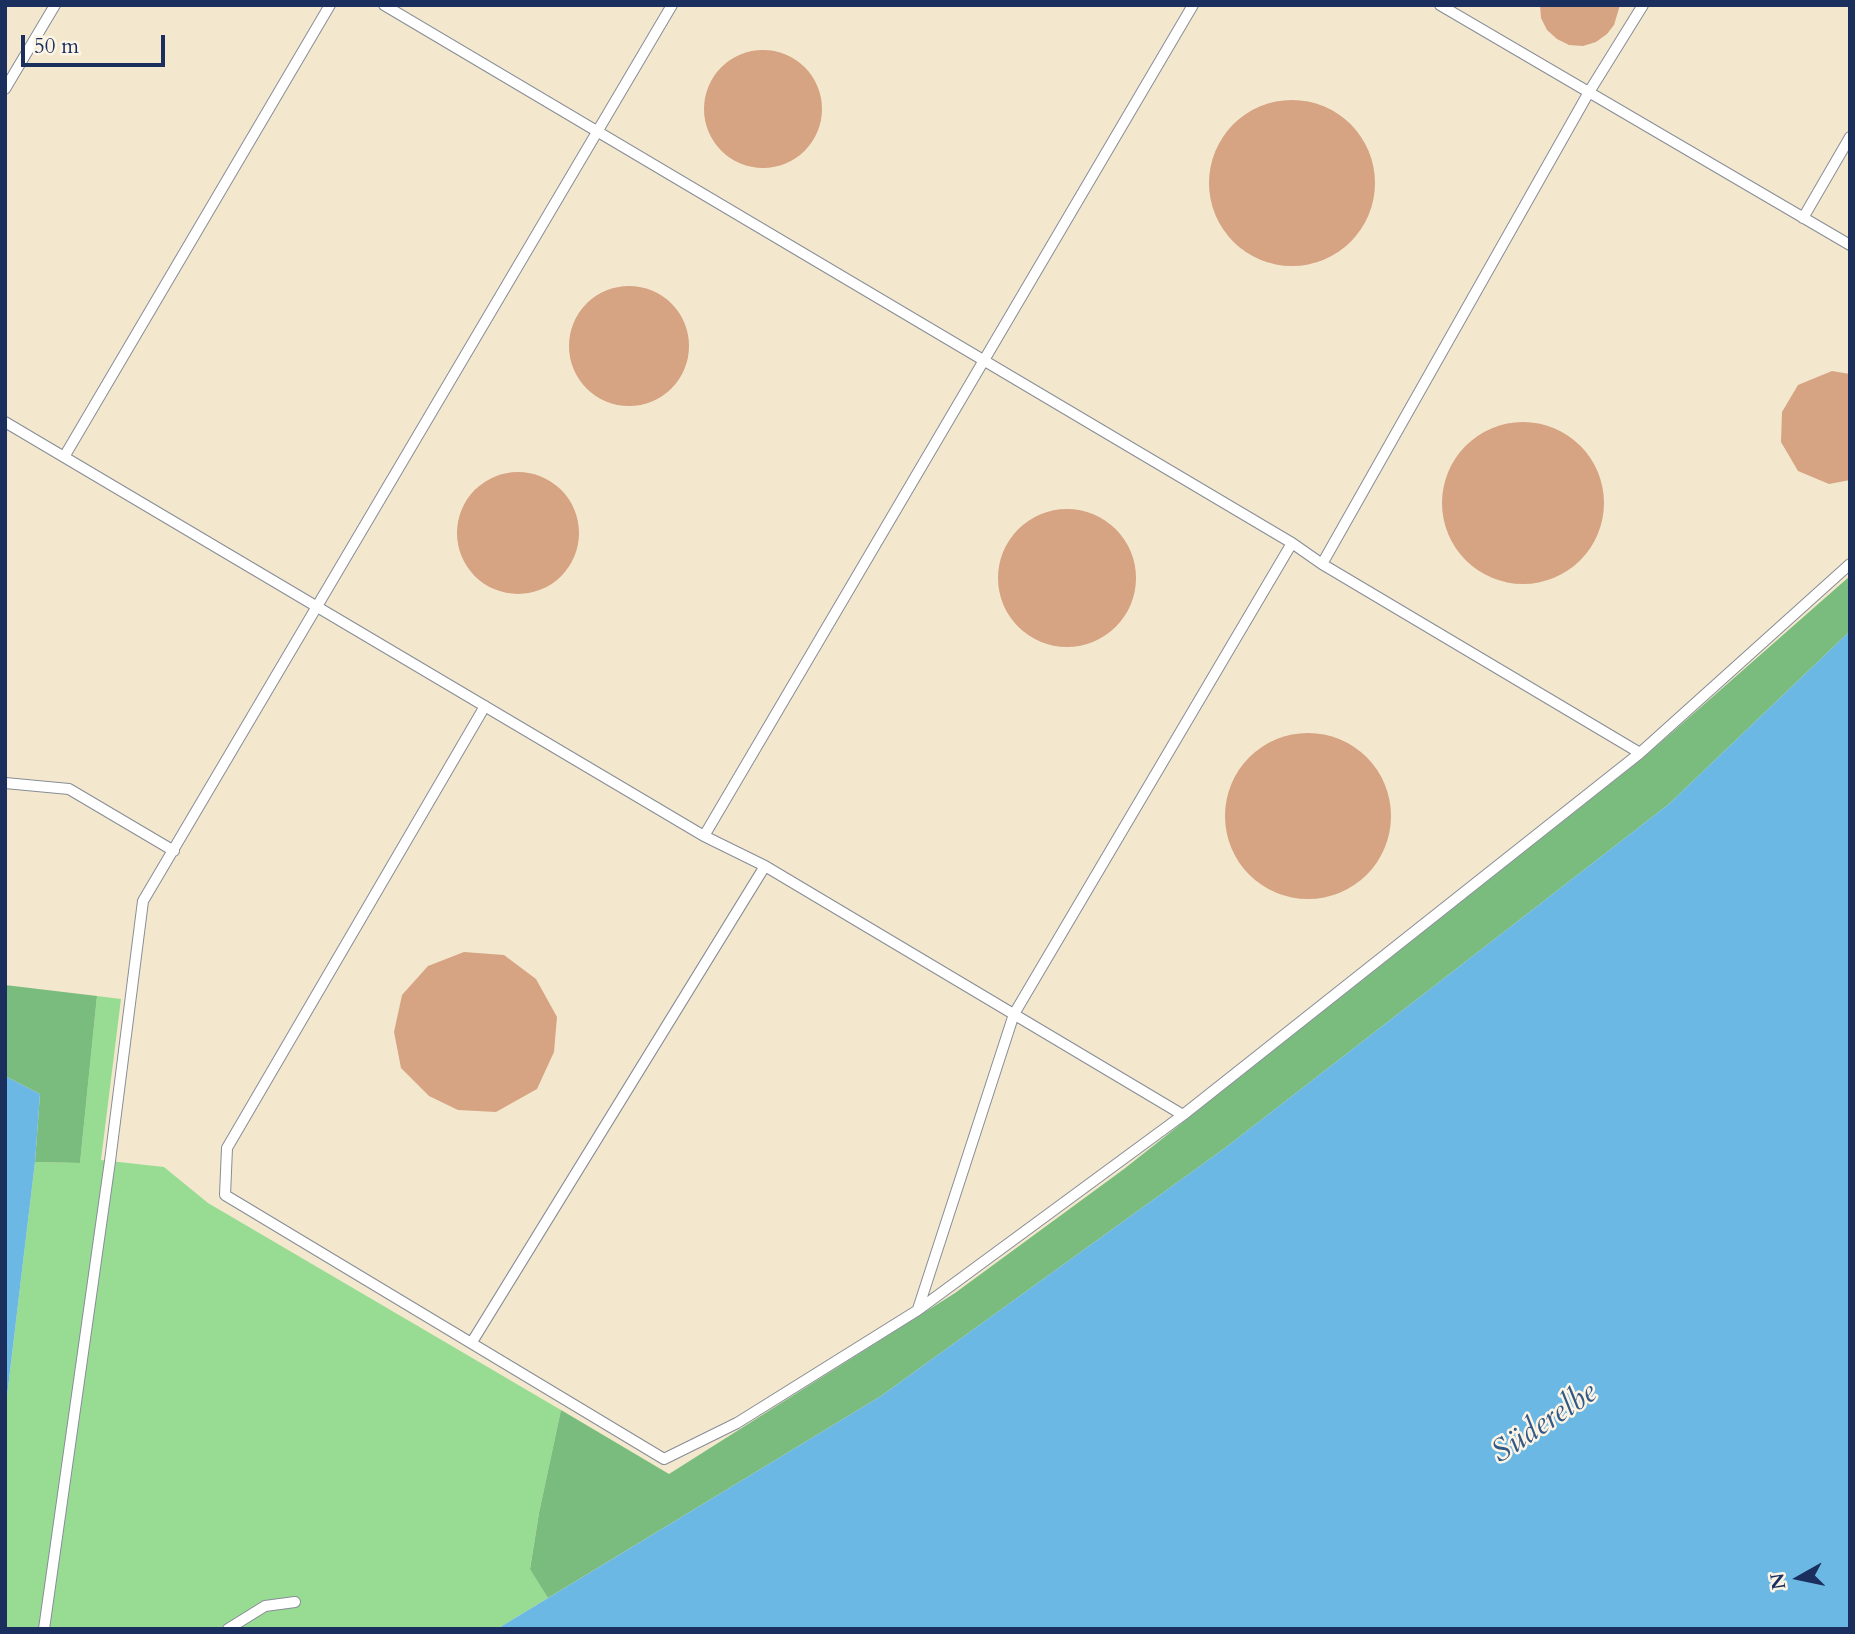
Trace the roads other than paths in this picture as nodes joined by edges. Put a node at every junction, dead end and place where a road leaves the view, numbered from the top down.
1 (55, 5) edge
2 (330, 5) edge
3 (384, 5) edge
4 (672, 5) edge
5 (1193, 5) edge
6 (1440, 5) edge
7 (1643, 5) edge
8 (5, 89) edge
9 (1589, 92) junction
10 (597, 132) junction
11 (1850, 137) edge
12 (1803, 218) junction
13 (1850, 245) edge
14 (984, 360) junction
15 (5, 422) edge
16 (64, 457) junction
17 (1292, 543) junction
18 (1322, 564) junction
19 (1850, 564) edge
20 (317, 607) junction
21 (485, 706) junction
22 (1640, 753) junction
23 (5, 783) edge
24 (704, 836) junction
25 (174, 851) junction
26 (765, 866) junction
27 (1014, 1014) junction
28 (1183, 1115) junction
29 (918, 1310) junction
30 (472, 1342) junction
31 (295, 1602) dead end
32 (44, 1629) edge
33 (228, 1629) edge

1 - 8 lane
2 - 16 lane
3 - 10 lane
4 - 10 lane
5 - 14 lane
6 - 9 lane
7 - 9 lane
9 - 12 lane
9 - 18 lane
10 - 14 lane
10 - 20 lane
11 - 12 lane
12 - 13 lane
14 - 17 lane
14 - 24 lane
15 - 16 lane
16 - 20 lane
17 - 18 lane
17 - 27 lane
18 - 22 lane
19 - 22 lane
20 - 21 lane
20 - 25 lane
21 - 24 lane
21 - 30 lane
22 - 28 lane
23 - 25 lane
24 - 26 lane
25 - 32 lane
26 - 27 lane
26 - 30 lane
27 - 28 lane
27 - 29 lane
28 - 29 lane
29 - 30 lane
31 - 33 lane

